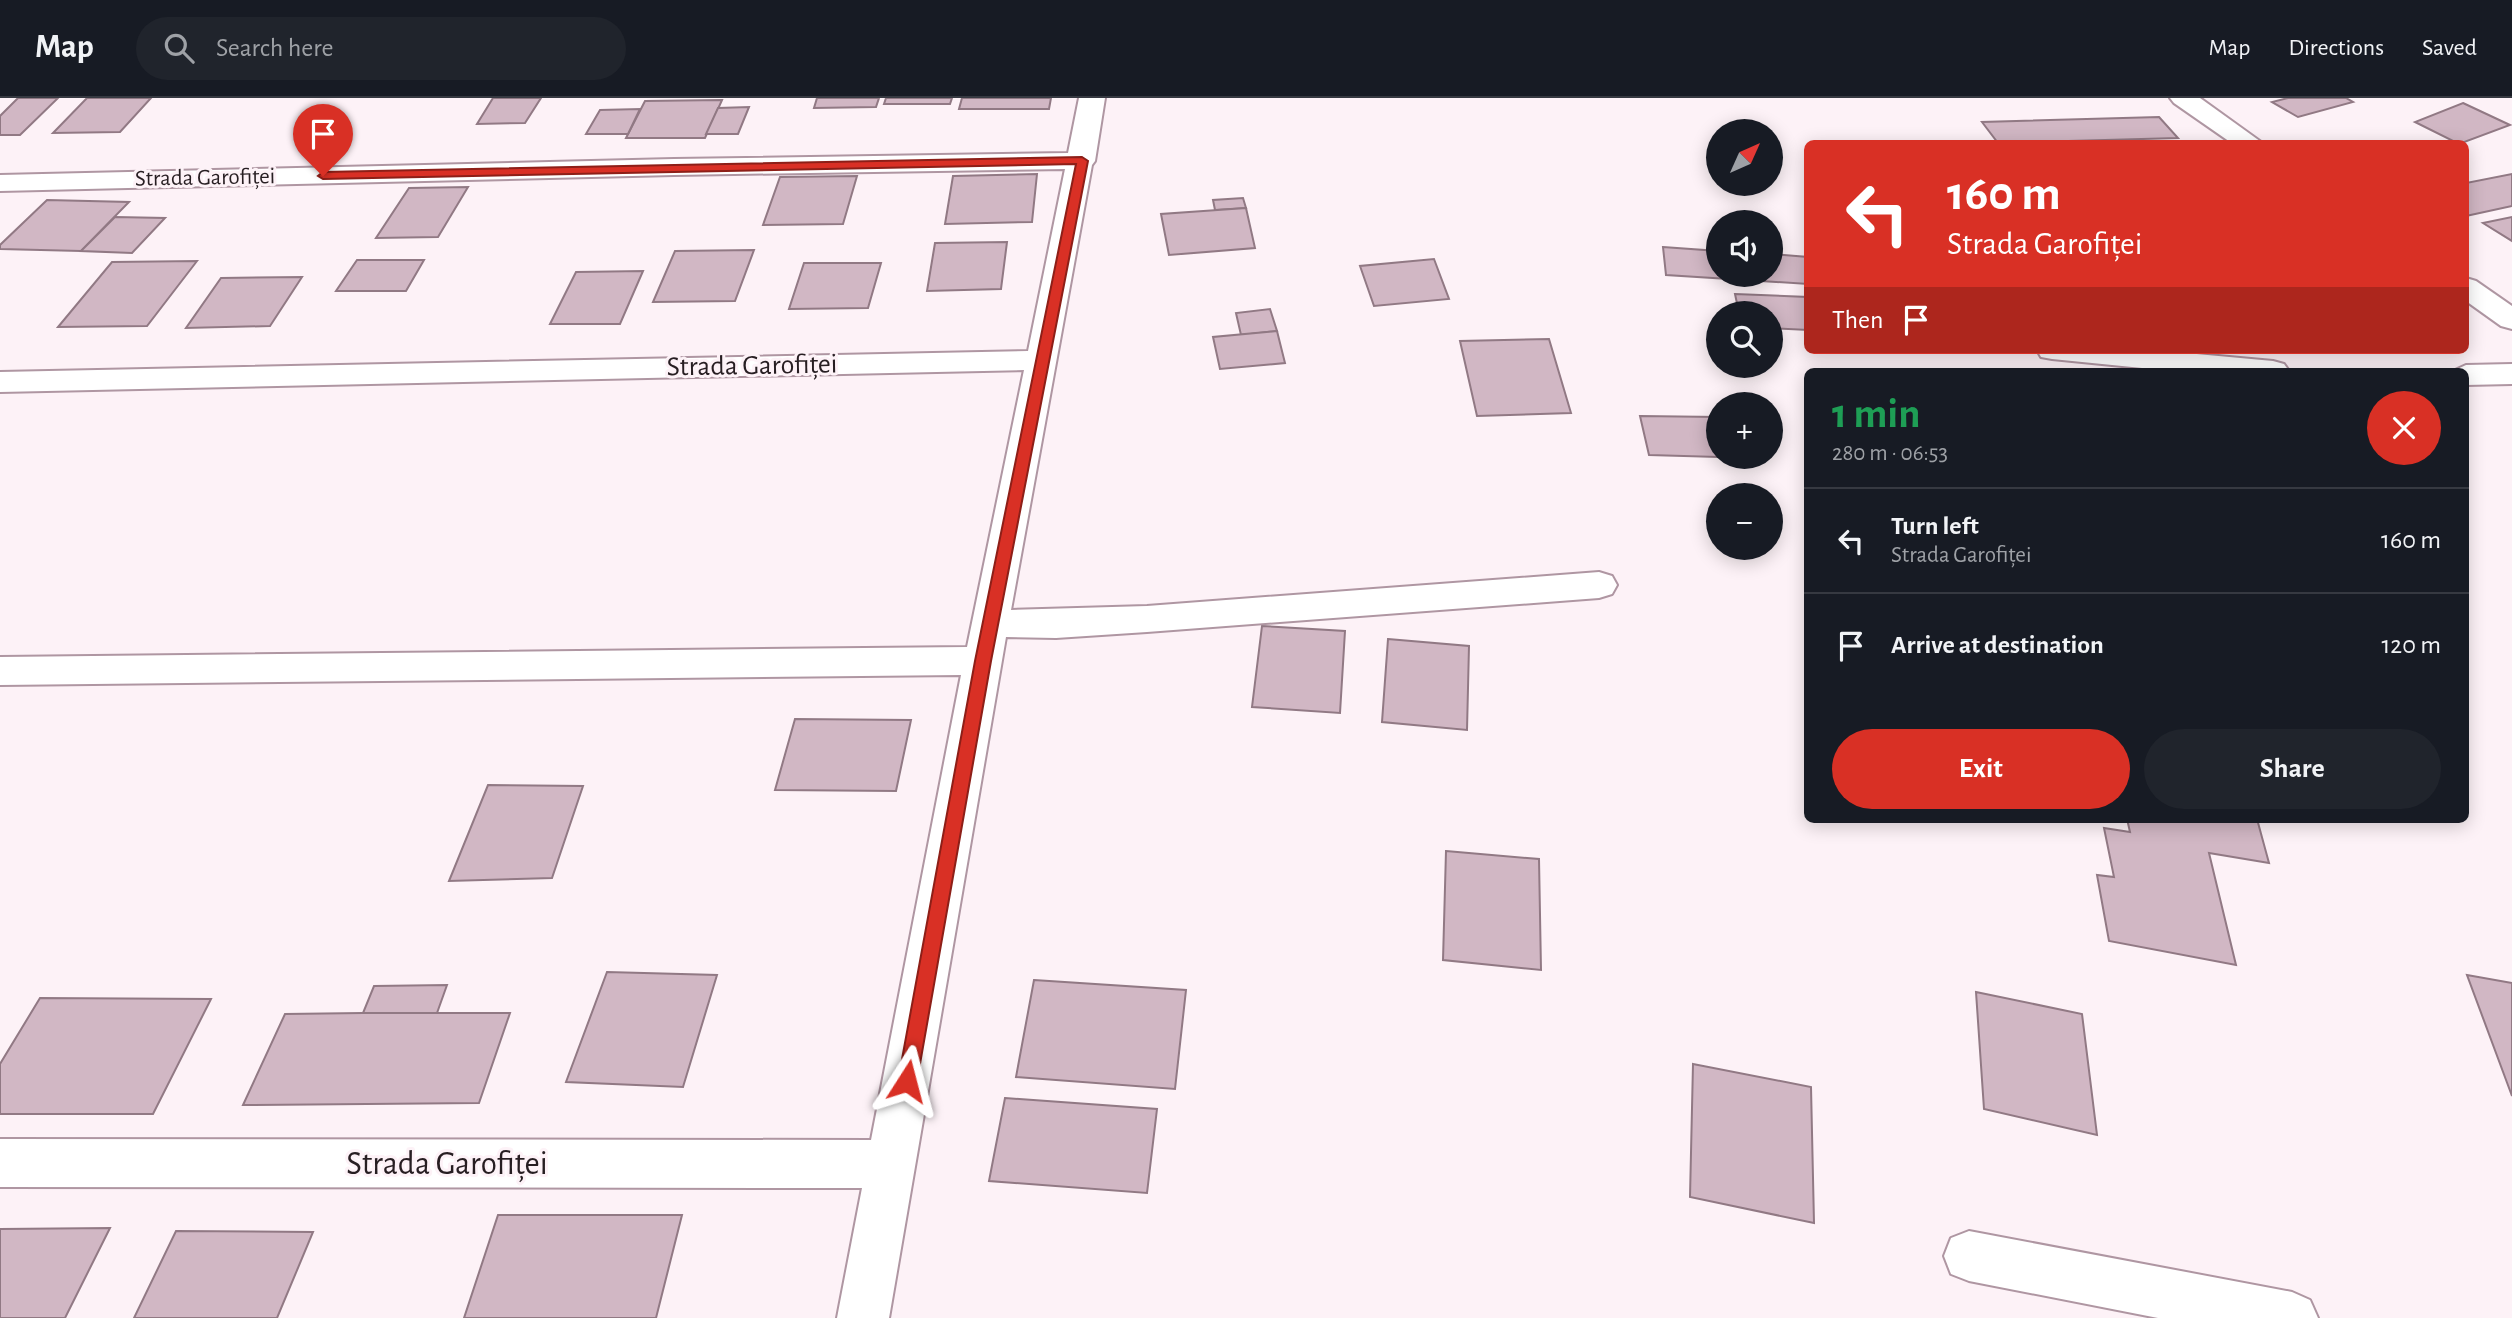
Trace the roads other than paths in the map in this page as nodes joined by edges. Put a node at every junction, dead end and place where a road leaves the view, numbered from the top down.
1 (1092, 98) edge
2 (2183, 98) edge
3 (2245, 140) edge
4 (1082, 161) junction
5 (0, 183) edge
6 (2469, 290) edge
7 (2512, 320) edge
8 (2094, 354) edge
9 (1043, 360) junction
10 (2241, 368) edge
11 (2512, 374) edge
12 (2469, 376) edge
13 (0, 382) edge
14 (1600, 585) dead end
15 (990, 623) junction
16 (983, 661) junction
17 (0, 671) edge
18 (0, 1163) edge
19 (893, 1164) junction
20 (1969, 1256) dead end
21 (863, 1318) edge
22 (2292, 1318) edge

1 - 4 street
2 - 3 street
4 - 5 street, Strada Garofiței
4 - 9 street
6 - 7 street
8 - 10 street
9 - 13 street, Strada Garofiței
9 - 15 street
11 - 12 street
14 - 15 street
15 - 16 street
16 - 17 street
16 - 19 street
18 - 19 street, Strada Garofiței
19 - 21 street
20 - 22 street

